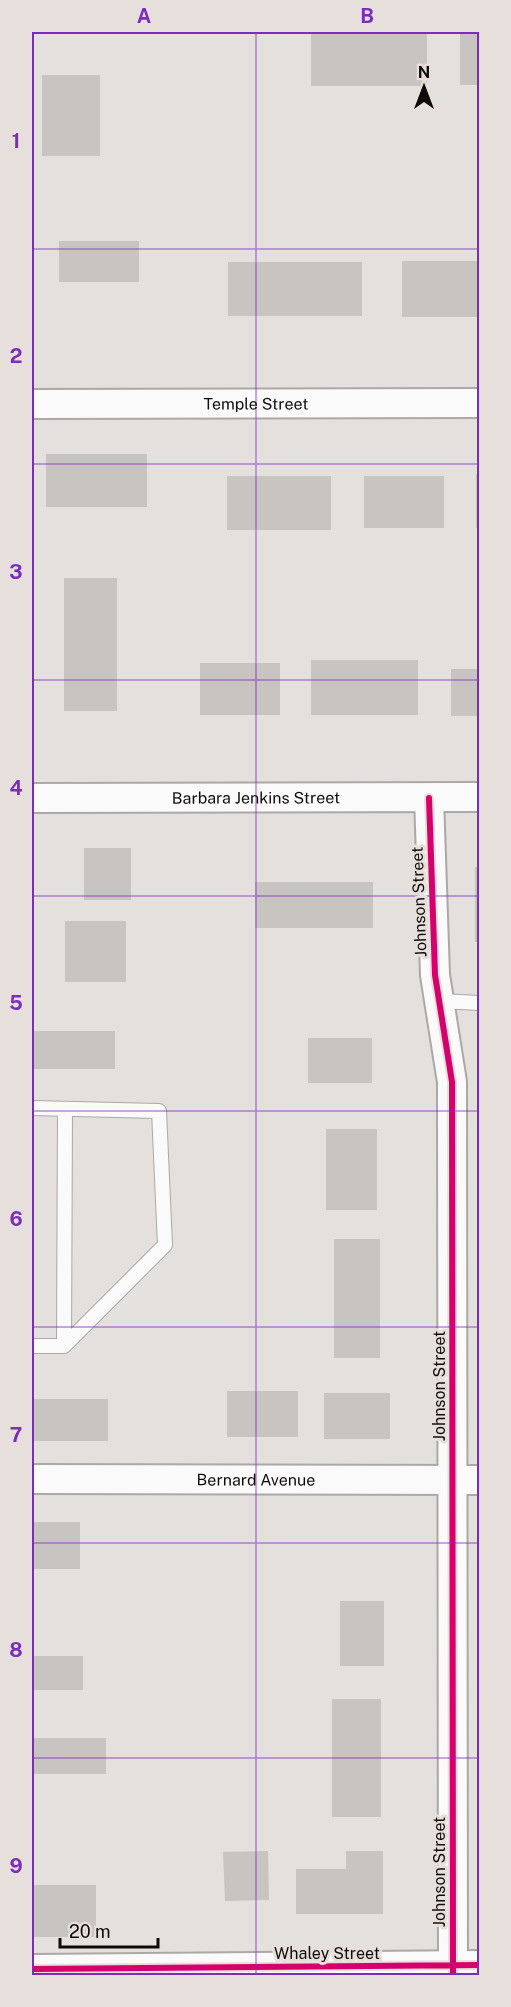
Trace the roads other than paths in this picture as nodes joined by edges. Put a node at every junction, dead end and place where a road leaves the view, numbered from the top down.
1 (480, 403) edge
2 (32, 404) edge
3 (480, 797) edge
4 (32, 798) edge
5 (429, 798) junction
6 (439, 1001) junction
7 (480, 1003) edge
8 (32, 1108) edge
9 (65, 1109) junction
10 (32, 1346) edge
11 (64, 1346) junction
12 (32, 1479) edge
13 (466, 1480) edge
14 (32, 1969) edge
15 (462, 1969) edge

1 - 2 street, Temple Street
3 - 5 street, Barbara Jenkins Street
4 - 5 street, Barbara Jenkins Street
5 - 6 street, Johnson Street
6 - 7 lane
6 - 13 street, Johnson Street
8 - 9 lane
9 - 11 lane
9 - 11 lane
10 - 11 lane
12 - 13 street, Bernard Avenue
13 - 15 street, Johnson Street
14 - 15 street, Whaley Street

